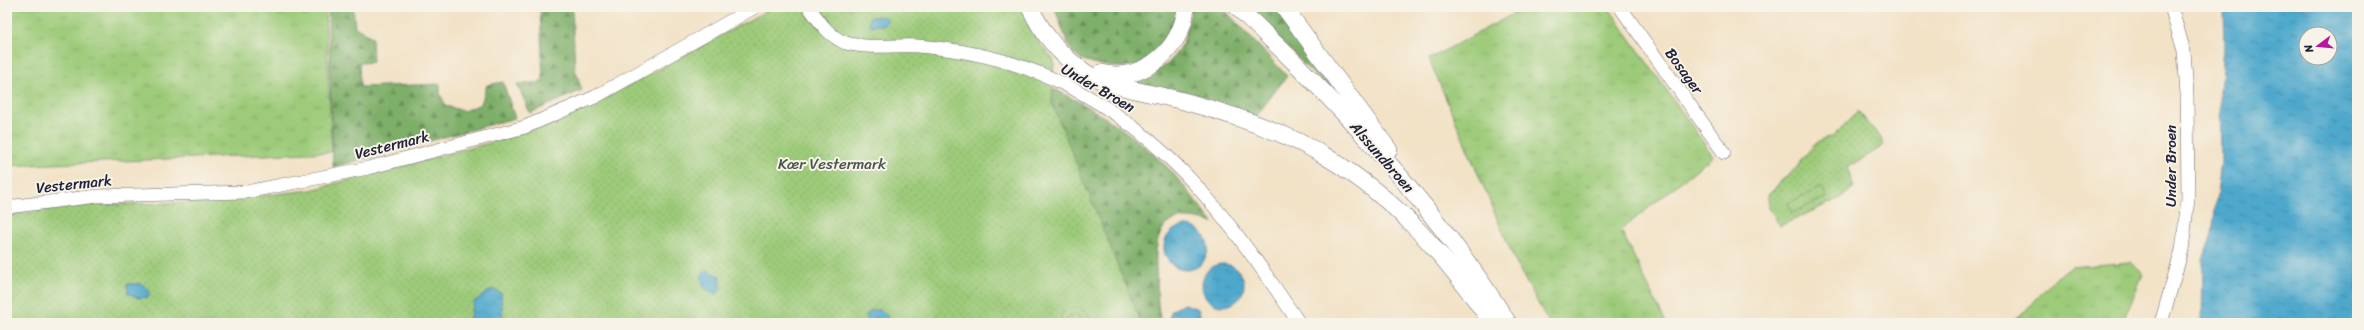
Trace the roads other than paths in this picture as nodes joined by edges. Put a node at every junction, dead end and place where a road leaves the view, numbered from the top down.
1 (755, 7) edge
2 (809, 7) edge
3 (1030, 7) edge
4 (1186, 7) edge
5 (1237, 7) edge
6 (1284, 7) edge
7 (1620, 7) edge
8 (2171, 7) edge
9 (1073, 62) junction
10 (1724, 153) dead end
11 (7, 207) edge
12 (1484, 284) junction
13 (1299, 323) edge
14 (1492, 323) edge
15 (1498, 323) edge
16 (1508, 323) edge
17 (2161, 323) edge

1 - 11 street, Vestermark
2 - 13 street, Under Broen
3 - 9 highway
4 - 9 highway
5 - 12 highway, Alssundbroen
5 - 15 highway, Alssundbroen
6 - 12 highway
7 - 10 street, Bosager
8 - 17 street, Under Broen
9 - 14 highway
12 - 16 highway, Alssundbroen

